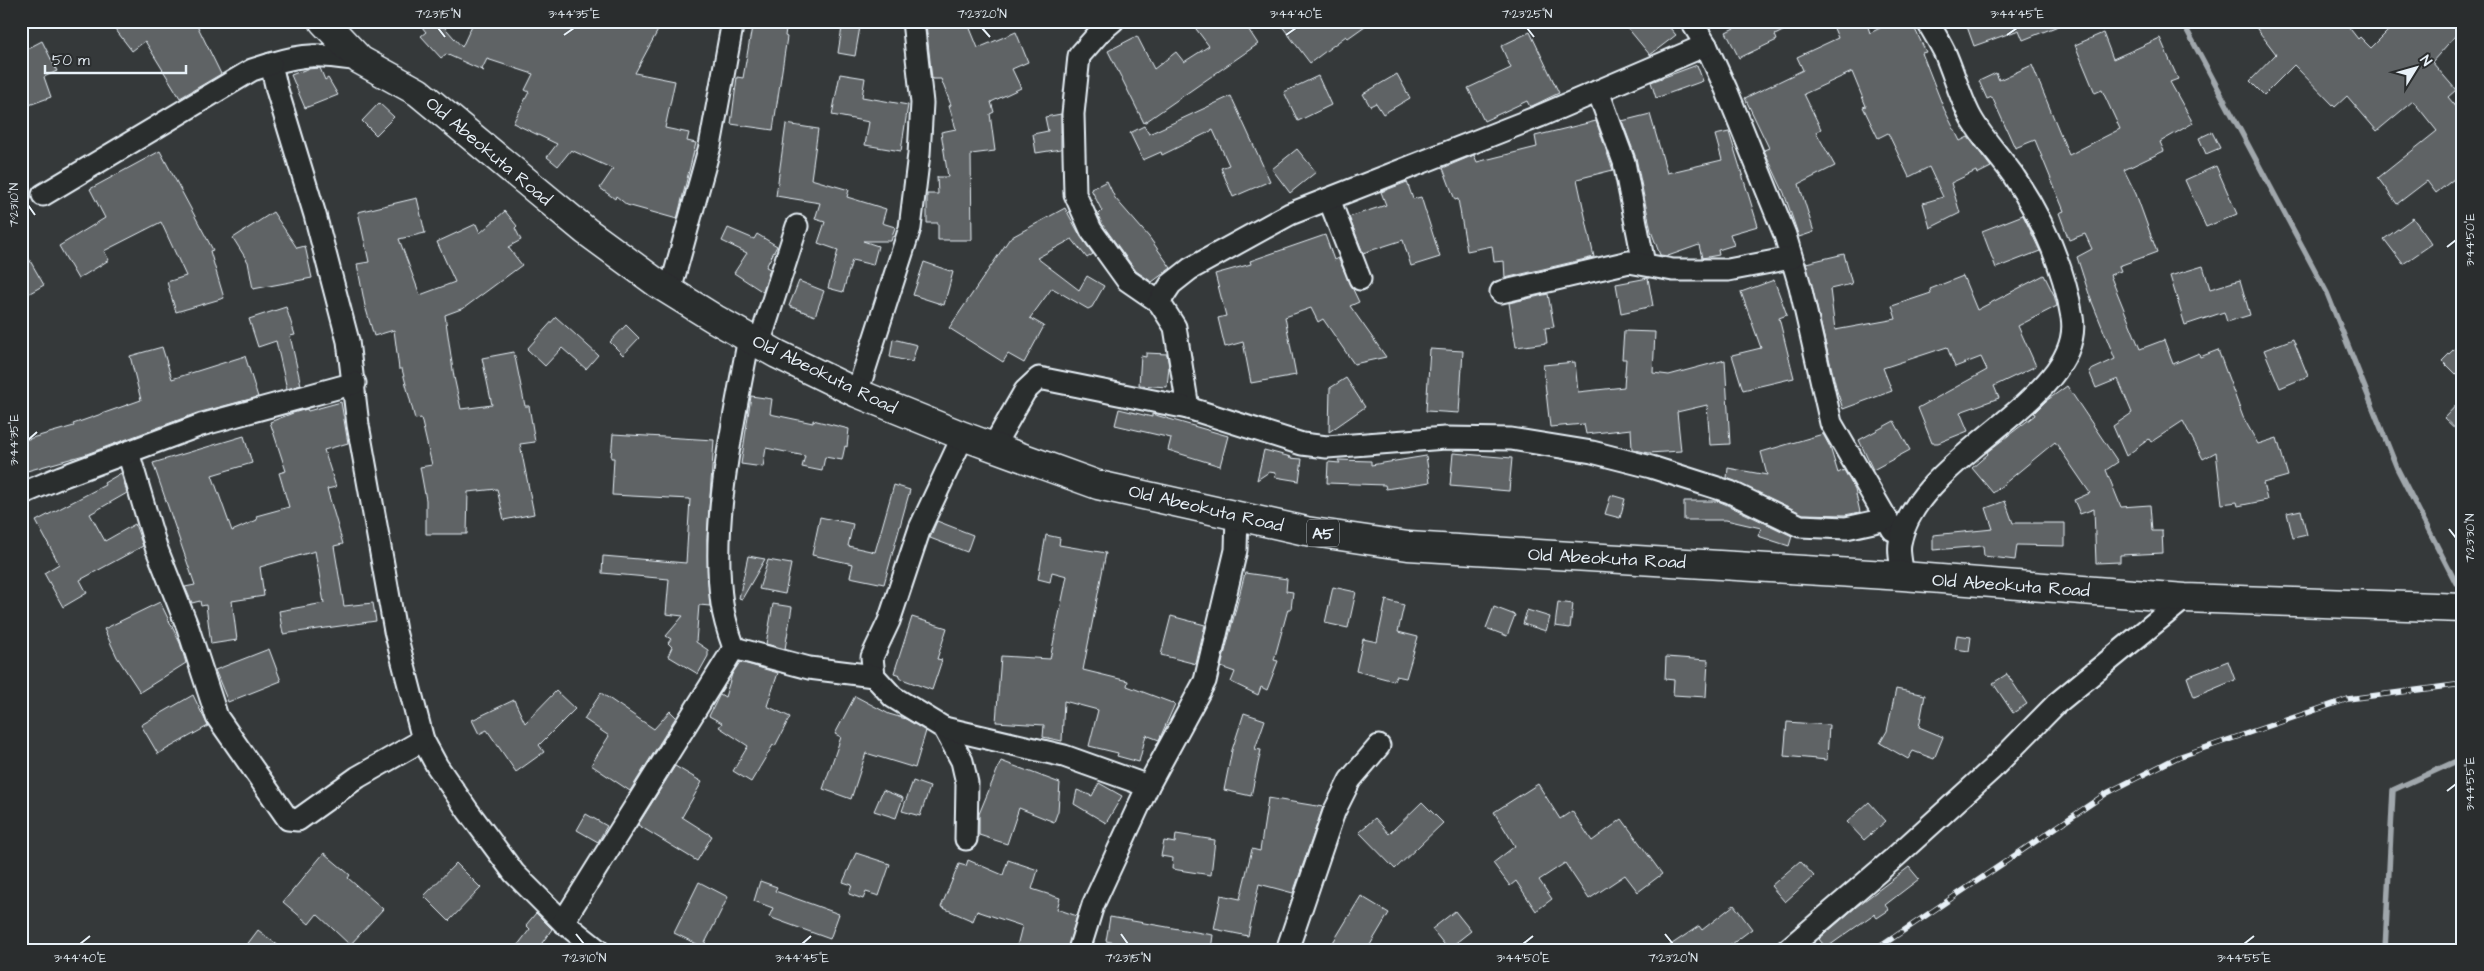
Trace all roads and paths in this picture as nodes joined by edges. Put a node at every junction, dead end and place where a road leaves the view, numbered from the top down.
1 (323, 21) edge
2 (733, 21) edge
3 (913, 21) edge
4 (1113, 21) edge
5 (1691, 21) edge
6 (1927, 21) edge
7 (1706, 45) junction
8 (360, 60) junction
9 (271, 64) junction
10 (1598, 91) junction
11 (42, 195) dead end
12 (1329, 199) junction
13 (797, 226) dead end
14 (1791, 258) junction
15 (1644, 264) junction
16 (1360, 279) dead end
17 (670, 291) junction
18 (1501, 292) dead end
19 (1159, 302) junction
20 (754, 341) junction
21 (355, 383) junction
22 (858, 393) junction
23 (1188, 408) junction
24 (964, 436) junction
25 (994, 447) junction
26 (128, 452) junction
27 (21, 494) edge
28 (1237, 515) junction
29 (1887, 519) junction
30 (1900, 544) junction
31 (1903, 576) junction
32 (2184, 598) junction
33 (2463, 608) edge
34 (734, 648) junction
35 (874, 676) junction
36 (944, 728) junction
37 (423, 740) junction
38 (1379, 746) dead end
39 (1148, 786) junction
40 (966, 839) dead end
41 (563, 922) junction
42 (598, 950) edge
43 (1079, 950) edge
44 (1287, 950) edge
45 (1786, 950) edge

1 - 8 highway, Old Abeokuta Road / A5
2 - 17 street
3 - 22 street
4 - 19 street
5 - 7 street
6 - 30 street
7 - 10 street
7 - 14 street
8 - 9 street
8 - 17 highway, Old Abeokuta Road / A5
9 - 11 street
9 - 21 street
10 - 12 street
10 - 15 street
12 - 16 street
12 - 19 street
13 - 20 street
14 - 15 street
14 - 29 street
15 - 18 street
17 - 20 highway, Old Abeokuta Road / A5
19 - 23 street
20 - 22 highway, Old Abeokuta Road / A5
20 - 34 street
21 - 26 street
21 - 37 street
22 - 24 highway, Old Abeokuta Road / A5
23 - 25 street
23 - 29 street
24 - 25 highway, Old Abeokuta Road / A5
24 - 35 street
25 - 28 highway, Old Abeokuta Road / A5
26 - 27 street
26 - 37 street
28 - 31 highway, Old Abeokuta Road / A5
28 - 39 street
29 - 30 street
30 - 31 street
31 - 32 highway, Old Abeokuta Road / A5
32 - 33 highway, Old Abeokuta Road / A5
32 - 45 street
34 - 35 street
34 - 41 street
35 - 36 street
36 - 39 street
36 - 40 street
37 - 41 street
38 - 44 street
39 - 43 street
41 - 42 street

